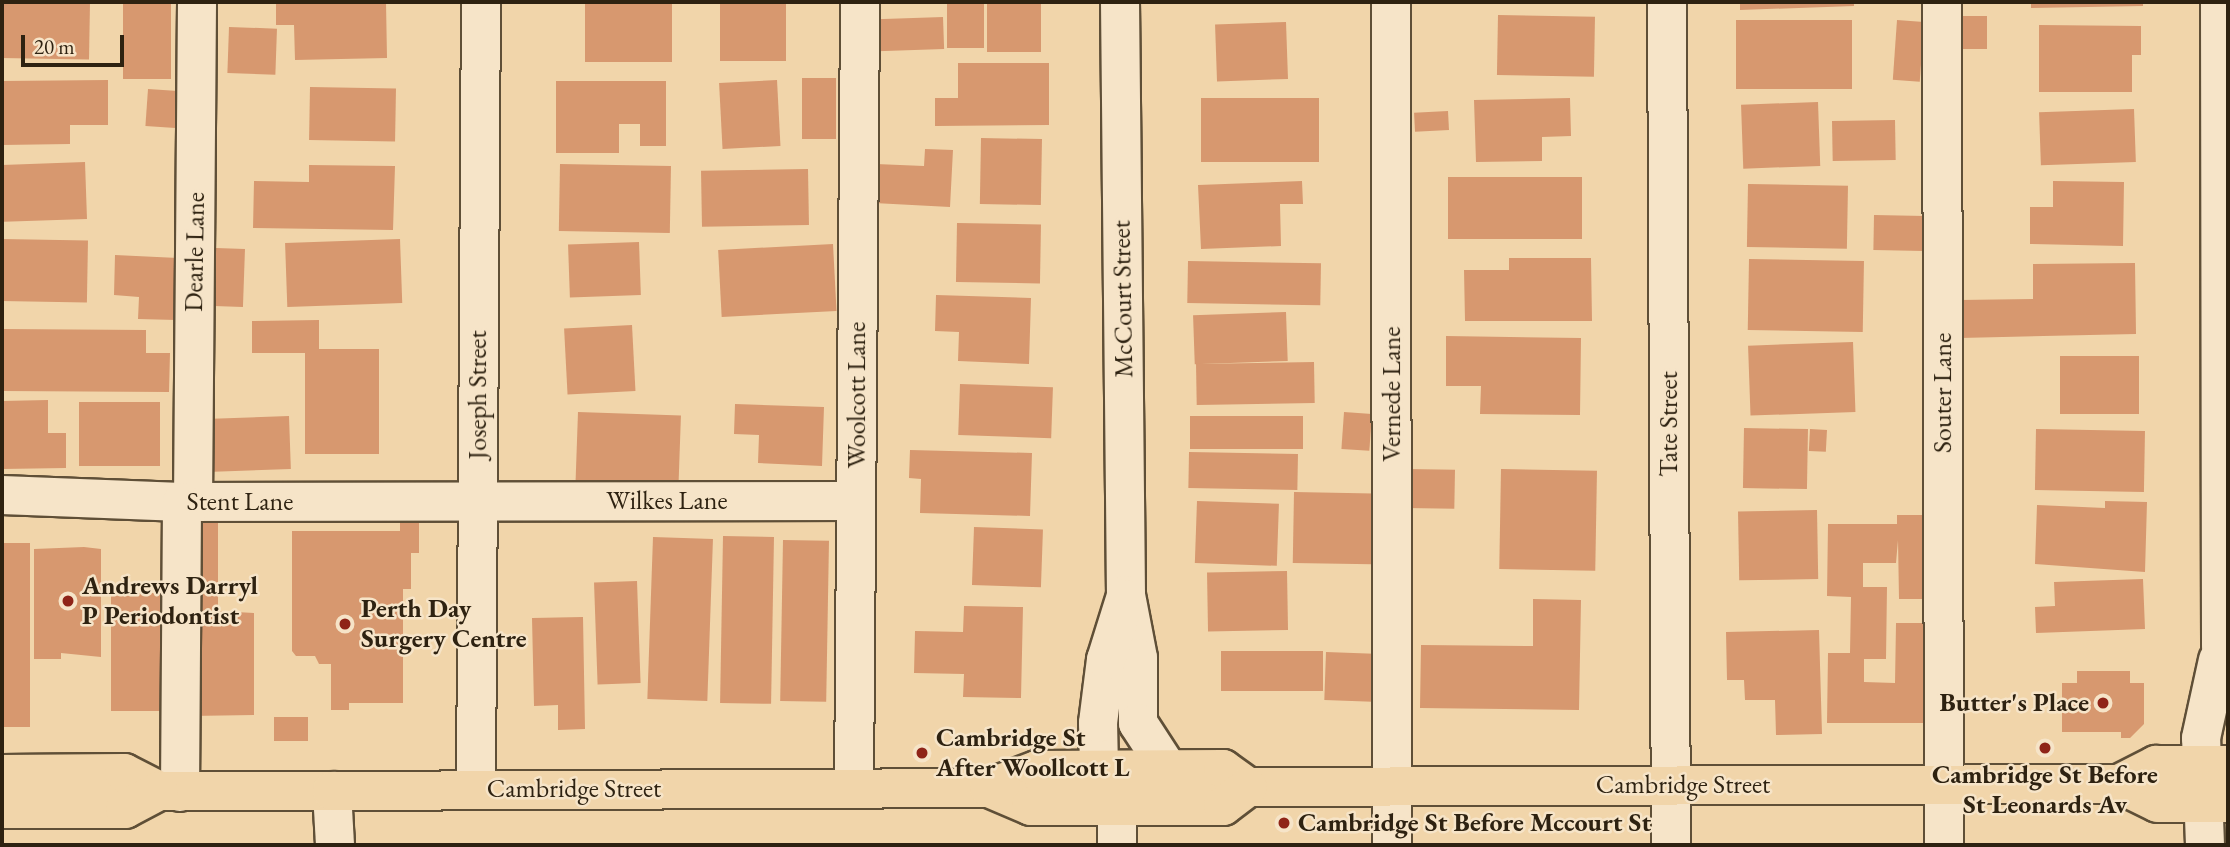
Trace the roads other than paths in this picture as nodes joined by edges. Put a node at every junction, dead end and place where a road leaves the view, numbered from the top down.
1 (197, 2) edge
2 (481, 2) edge
3 (860, 2) edge
4 (1120, 2) edge
5 (1391, 2) edge
6 (1667, 2) edge
7 (1942, 2) edge
8 (2220, 2) edge
9 (2, 495) edge
10 (478, 501) junction
11 (856, 501) junction
12 (188, 502) junction
13 (1126, 595) junction
14 (2221, 645) junction
15 (2228, 693) edge
16 (2215, 765) edge
17 (1099, 769) junction
18 (1168, 769) junction
19 (2, 774) edge
20 (1944, 784) junction
21 (2119, 784) junction
22 (1671, 785) junction
23 (1248, 787) junction
24 (1393, 787) junction
25 (989, 788) junction
26 (476, 789) junction
27 (854, 789) junction
28 (170, 791) junction
29 (332, 791) junction
30 (2215, 803) edge
31 (1118, 806) junction
32 (2, 809) edge
33 (335, 845) edge
34 (1118, 845) edge
35 (1392, 845) edge
36 (1671, 845) edge
37 (1944, 845) edge
38 (2205, 845) edge

1 - 12 street, Dearle Lane
2 - 10 street, Joseph Street
3 - 11 street, Woolcott Lane
4 - 13 street, McCourt Street
5 - 24 street, Vernede Lane
6 - 22 street, Tate Street
7 - 20 street, Souter Lane
8 - 14 street
9 - 12 street, Stent Lane
10 - 11 street, Wilkes Lane
10 - 12 street, Stent Lane
10 - 26 street, Joseph Street
11 - 27 street, Woolcott Lane
12 - 28 street, Dearle Lane
13 - 17 street, McCourt Street
13 - 18 street, McCourt Street
14 - 15 street
14 - 16 street
16 - 21 main road, Cambridge Street
16 - 30 street
17 - 18 main road, Cambridge Street
17 - 25 main road, Cambridge Street
17 - 31 street, McCourt Street
18 - 23 main road, Cambridge Street
19 - 28 main road, Cambridge Street
20 - 21 main road, Cambridge Street
20 - 22 main road, Cambridge Street
20 - 37 street, Souter Lane
21 - 30 main road, Cambridge Street
22 - 24 main road, Cambridge Street
22 - 36 street, Tate Street
23 - 24 main road, Cambridge Street
23 - 31 main road, Cambridge Street
24 - 35 street, Vernede Lane
25 - 27 main road, Cambridge Street
25 - 31 main road, Cambridge Street
26 - 27 main road, Cambridge Street
26 - 29 main road, Cambridge Street
28 - 29 main road, Cambridge Street
28 - 32 main road, Cambridge Street
29 - 33 street
30 - 38 street
31 - 34 street, McCourt Street

